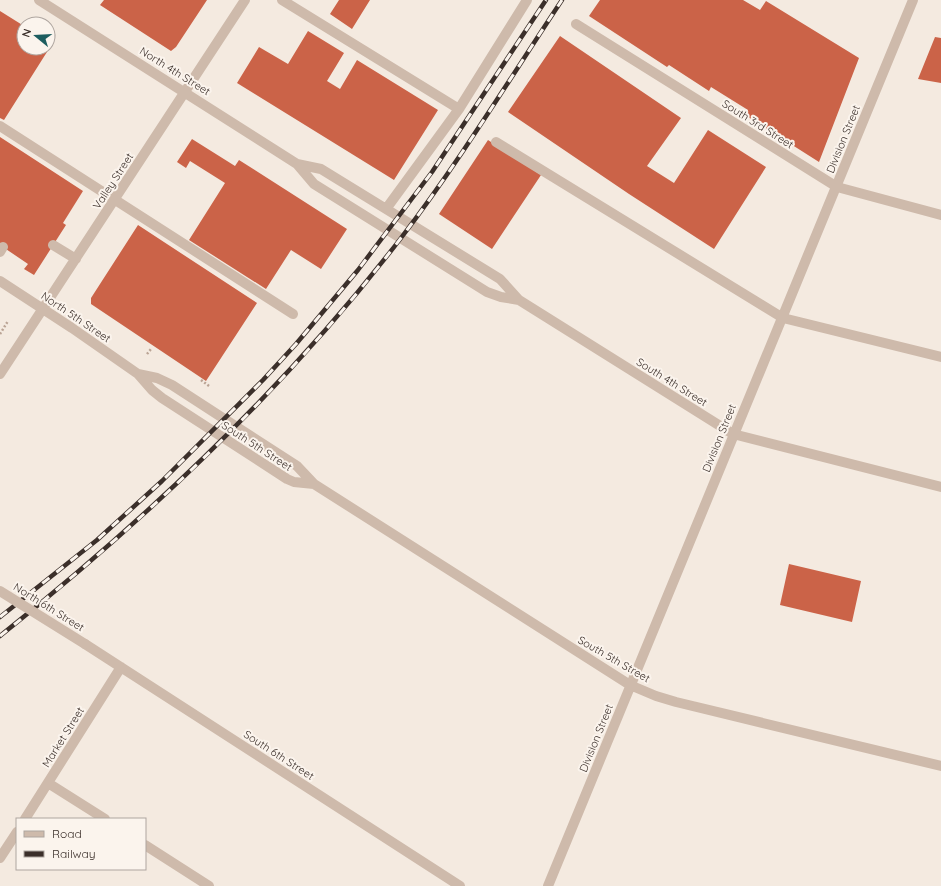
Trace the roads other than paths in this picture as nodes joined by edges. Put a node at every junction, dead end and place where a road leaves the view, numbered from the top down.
1 (39, 0) edge
2 (245, 0) edge
3 (282, 0) edge
4 (527, 0) edge
5 (913, 0) edge
6 (576, 24) dead end
7 (186, 92) junction
8 (459, 110) junction
9 (0, 126) edge
10 (496, 142) dead end
11 (297, 164) junction
12 (837, 187) junction
13 (116, 200) junction
14 (386, 209) junction
15 (941, 215) edge
16 (412, 224) joint
17 (389, 231) joint
18 (54, 245) dead end
19 (76, 259) junction
20 (0, 281) edge
21 (519, 300) junction
22 (43, 309) junction
23 (293, 314) dead end
24 (782, 318) junction
25 (941, 357) edge
26 (0, 374) edge
27 (138, 374) junction
28 (237, 426) joint
29 (211, 431) joint
30 (733, 434) junction
31 (314, 484) junction
32 (941, 487) edge
33 (0, 590) edge
34 (85, 644) joint
35 (121, 667) junction
36 (630, 685) junction
37 (941, 766) edge
38 (48, 783) junction
39 (26, 818) edge
40 (103, 818) edge
41 (16, 834) edge
42 (146, 846) edge
43 (0, 858) edge
44 (209, 886) edge
45 (460, 886) edge
46 (548, 886) edge

1 - 7 street, North 4th Street
2 - 7 street, Valley Street
3 - 8 street
4 - 8 street
5 - 12 street, Division Street
6 - 12 street, South 3rd Street
7 - 11 street, North 4th Street
7 - 13 street, Valley Street
8 - 14 street
9 - 13 street
10 - 24 street
11 - 14 street, North 4th Street
11 - 17 street, North 4th Street
12 - 15 street, South 3rd Street
12 - 24 street, Division Street
13 - 19 street, Valley Street
13 - 23 street
14 - 16 street, North 4th Street
16 - 21 street, South 4th Street
17 - 21 street, South 4th Street
18 - 19 street
19 - 22 street, Valley Street
20 - 22 street, North 5th Street
21 - 30 street, South 4th Street
22 - 26 street, Valley Street
22 - 27 street, North 5th Street
24 - 25 street
24 - 30 street, Division Street
27 - 28 street, North 5th Street
27 - 29 street, North 5th Street
28 - 31 street, South 5th Street
29 - 31 street, South 5th Street
30 - 32 street, South 4th Street
30 - 36 street, Division Street
31 - 36 street, South 5th Street
33 - 34 street, North 6th Street, bridge
34 - 35 street, South 6th Street
35 - 38 street, Market Street
35 - 45 street, South 6th Street
36 - 37 street, South 5th Street
36 - 46 street, Division Street
38 - 39 street, Market Street
38 - 40 street
41 - 43 street
42 - 44 street

